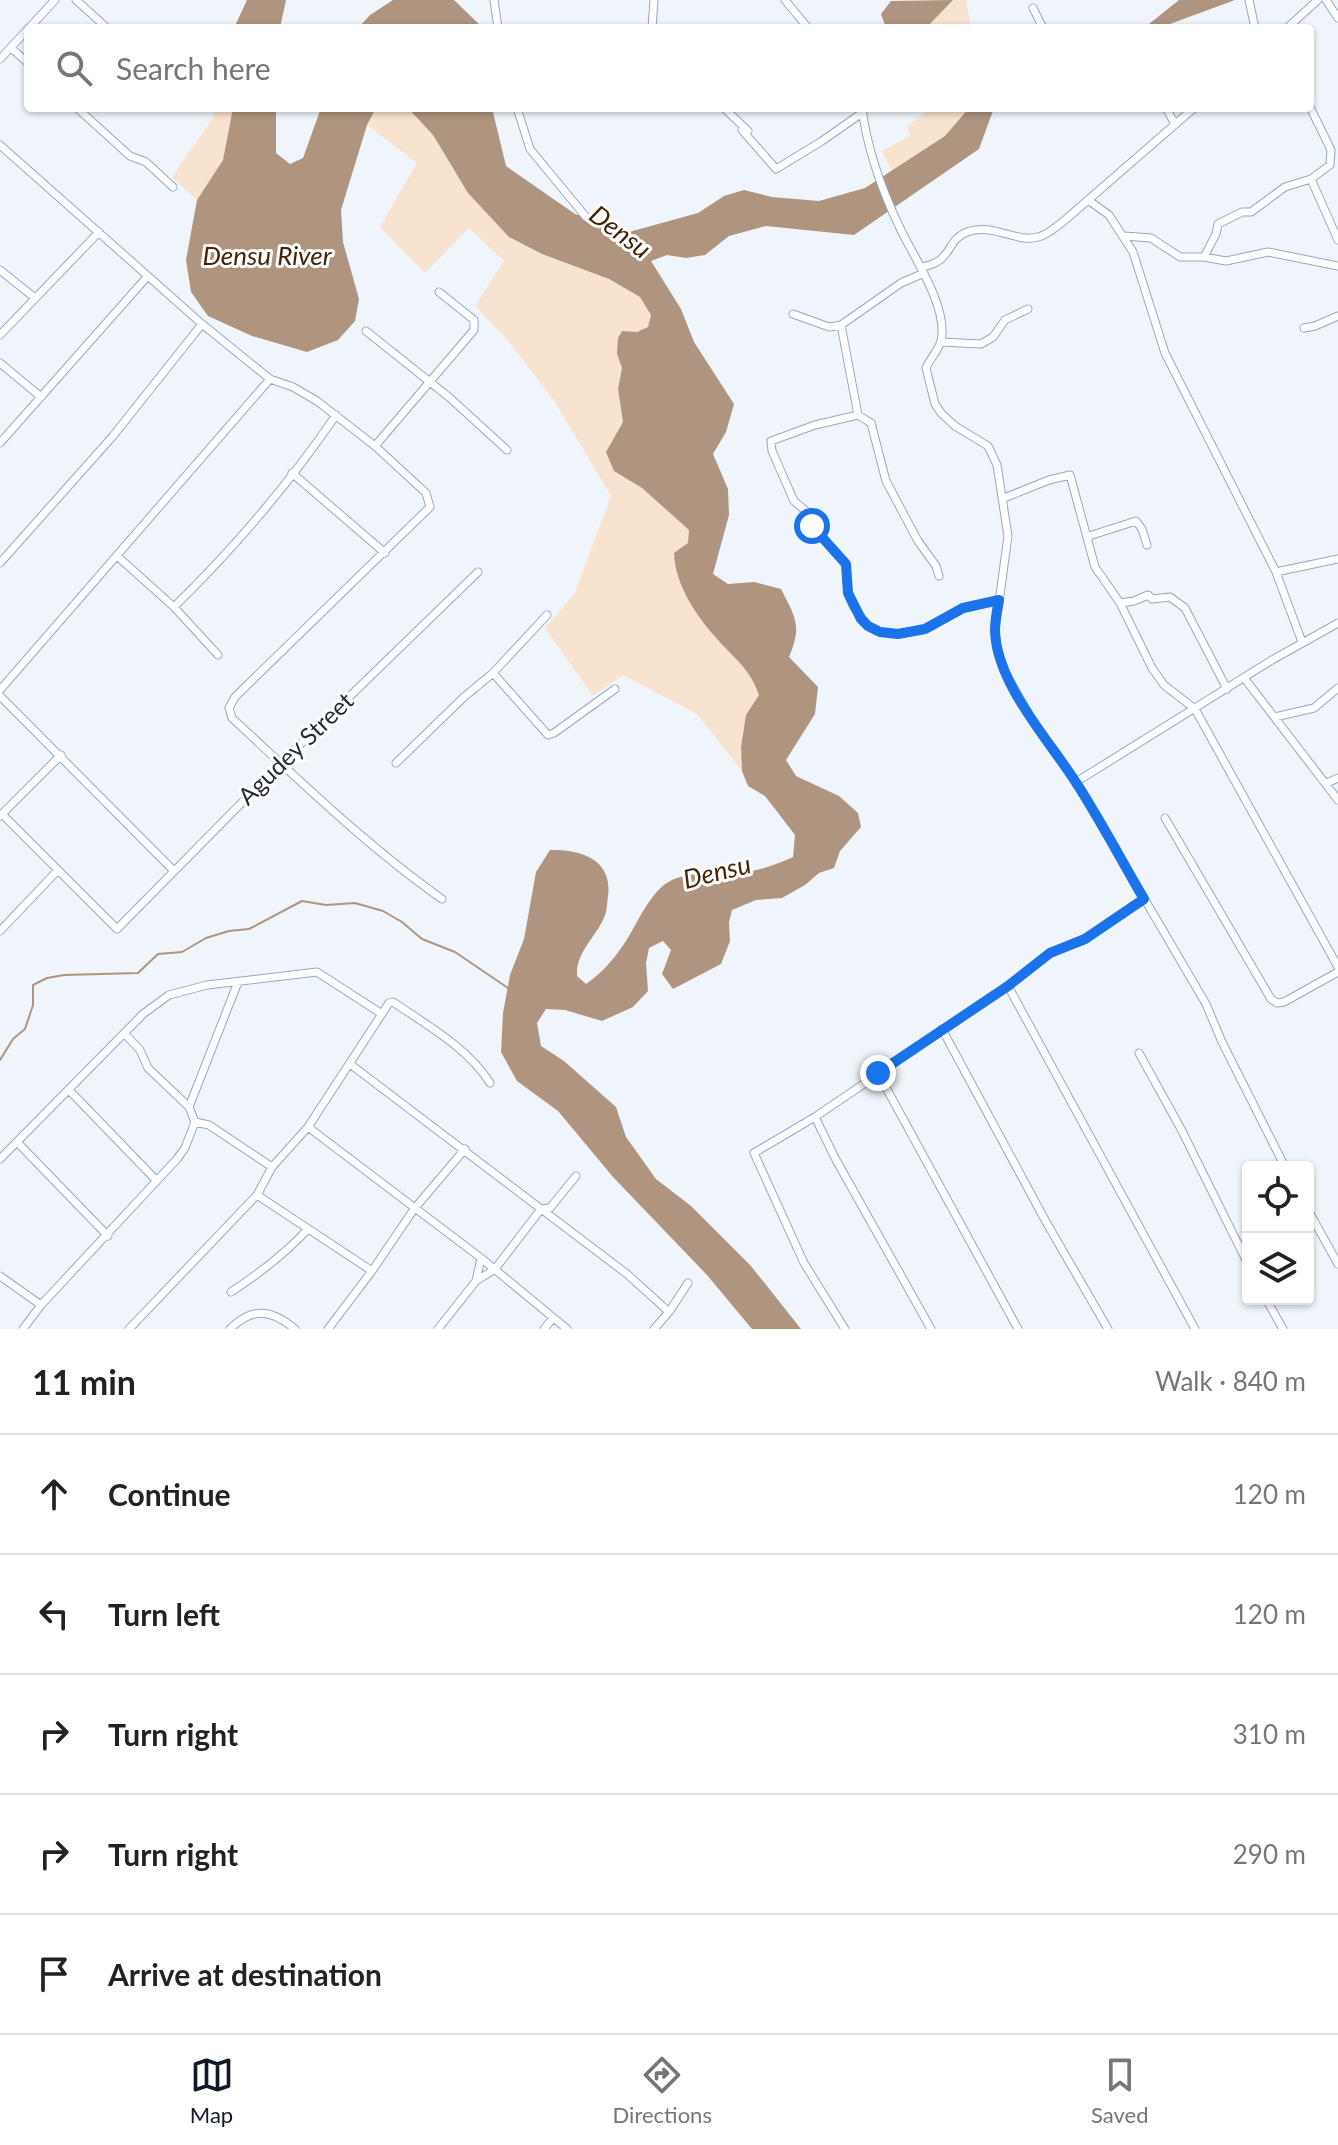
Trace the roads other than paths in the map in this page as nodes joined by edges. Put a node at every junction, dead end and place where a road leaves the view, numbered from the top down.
1 (55, 0) edge
2 (76, 0) edge
3 (494, 0) edge
4 (654, 0) edge
5 (785, 0) edge
6 (1249, 0) edge
7 (1318, 0) edge
8 (1326, 0) edge
9 (1033, 8) dead end
10 (1338, 18) edge
11 (32, 24) edge
12 (103, 24) edge
13 (497, 24) edge
14 (652, 24) edge
15 (805, 24) edge
16 (1041, 24) edge
17 (1254, 24) edge
18 (1291, 24) edge
19 (24, 33) edge
20 (11, 48) junction
21 (0, 59) edge
22 (24, 59) edge
23 (81, 112) edge
24 (518, 112) edge
25 (728, 112) edge
26 (859, 112) edge
27 (862, 112) edge
28 (1168, 112) edge
29 (1189, 112) edge
30 (1313, 112) edge
31 (1175, 124) junction
32 (0, 145) edge
33 (1335, 156) edge
34 (1311, 179) junction
35 (173, 187) dead end
36 (1088, 200) junction
37 (586, 217) dead end
38 (99, 232) junction
39 (1124, 236) junction
40 (1338, 240) edge
41 (1204, 257) junction
42 (1338, 266) edge
43 (0, 270) edge
44 (923, 270) junction
45 (147, 277) junction
46 (439, 292) dead end
47 (35, 298) junction
48 (1028, 309) dead end
49 (793, 314) dead end
50 (1338, 316) edge
51 (202, 324) junction
52 (841, 325) junction
53 (1304, 328) dead end
54 (366, 331) dead end
55 (0, 335) edge
56 (941, 342) junction
57 (0, 363) edge
58 (270, 379) junction
59 (430, 384) junction
60 (41, 397) junction
61 (336, 415) junction
62 (858, 415) junction
63 (0, 443) edge
64 (375, 446) junction
65 (507, 450) dead end
66 (292, 473) junction
67 (1004, 498) junction
68 (1089, 536) junction
69 (1147, 545) dead end
70 (385, 553) junction
71 (117, 556) junction
72 (1338, 559) edge
73 (0, 563) edge
74 (478, 572) dead end
75 (1276, 572) junction
76 (939, 576) dead end
77 (999, 600) junction
78 (1120, 603) junction
79 (174, 607) junction
80 (547, 615) dead end
81 (1338, 623) edge
82 (1302, 642) junction
83 (218, 655) dead end
84 (493, 673) junction
85 (1245, 679) junction
86 (1338, 688) edge
87 (615, 689) dead end
88 (1227, 689) junction
89 (0, 693) edge
90 (1195, 709) junction
91 (1275, 717) junction
92 (61, 755) junction
93 (281, 763) junction
94 (396, 763) dead end
95 (1338, 778) edge
96 (1076, 782) junction
97 (1327, 783) junction
98 (1338, 800) edge
99 (1, 815) edge
100 (1165, 818) dead end
101 (58, 870) junction
102 (173, 870) junction
103 (442, 899) dead end
104 (1144, 899) junction
105 (0, 931) edge
106 (1338, 970) edge
107 (238, 982) junction
108 (1008, 986) junction
109 (382, 1014) junction
110 (942, 1029) junction
111 (124, 1033) junction
112 (1139, 1053) dead end
113 (350, 1064) junction
114 (878, 1073) junction
115 (490, 1083) dead end
116 (69, 1090) junction
117 (189, 1107) junction
118 (815, 1117) junction
119 (195, 1122) junction
120 (308, 1127) junction
121 (17, 1142) junction
122 (465, 1149) junction
123 (0, 1159) edge
124 (1282, 1161) edge
125 (272, 1167) junction
126 (576, 1176) dead end
127 (156, 1180) junction
128 (257, 1195) junction
129 (414, 1209) junction
130 (541, 1209) junction
131 (1314, 1220) edge
132 (308, 1229) junction
133 (108, 1236) junction
134 (1242, 1252) edge
135 (481, 1258) junction
136 (1337, 1258) edge
137 (495, 1269) junction
138 (372, 1271) junction
139 (0, 1276) edge
140 (476, 1281) junction
141 (688, 1283) dead end
142 (231, 1292) dead end
143 (41, 1305) junction
144 (1269, 1305) edge
145 (669, 1312) junction
146 (553, 1318) junction
147 (23, 1329) edge
148 (129, 1329) edge
149 (230, 1329) edge
150 (295, 1329) edge
151 (328, 1329) edge
152 (438, 1329) edge
153 (544, 1329) edge
154 (567, 1329) edge
155 (654, 1329) edge
156 (845, 1329) edge
157 (931, 1329) edge
158 (1018, 1329) edge
159 (1108, 1329) edge
160 (1195, 1329) edge
161 (1283, 1329) edge

1 - 11 street
2 - 12 street
3 - 13 street
4 - 14 street
5 - 15 street
6 - 17 street
7 - 18 street
8 - 10 street
9 - 16 street
19 - 20 street
20 - 21 street
20 - 22 street
23 - 35 street
24 - 37 street
25 - 26 street
27 - 44 street
28 - 31 street
29 - 31 street
30 - 33 street
31 - 36 street
32 - 38 street
33 - 34 street
34 - 40 street
34 - 41 street
36 - 39 street
36 - 44 street
38 - 45 street
38 - 47 street
39 - 41 street
39 - 75 street
41 - 42 street
43 - 47 street
44 - 52 street
44 - 56 street
45 - 51 street
45 - 60 street
46 - 59 street
47 - 55 street
48 - 56 street
49 - 52 street
50 - 53 street
51 - 58 street
51 - 73 street
52 - 62 street
54 - 59 street
56 - 67 street
57 - 60 street
58 - 61 street
58 - 71 street
59 - 64 street
59 - 65 street
60 - 63 street
61 - 64 street
61 - 66 street
62 - 76 street
62 - 77 street
64 - 70 street
66 - 70 street
66 - 79 street
67 - 68 street
67 - 77 street
68 - 69 street
68 - 78 street
70 - 93 street
71 - 79 street
71 - 89 street
72 - 75 street
74 - 93 street, Agudey Street
75 - 82 street
77 - 96 street
78 - 88 street
78 - 90 street
79 - 83 street
80 - 84 street
81 - 82 street
82 - 85 street
84 - 87 street
84 - 94 street
85 - 88 street
85 - 91 street
86 - 91 street
88 - 90 street
89 - 92 street
90 - 96 street
90 - 106 street
91 - 97 street
92 - 99 street
92 - 102 street
93 - 102 street, Agudey Street
93 - 103 street
95 - 97 street
96 - 104 street
97 - 98 street
99 - 101 street
100 - 106 street
101 - 102 street, Agudey Street
101 - 105 street
104 - 108 street
104 - 124 street
107 - 109 street
107 - 111 street
107 - 117 street
108 - 110 street
108 - 160 street
109 - 113 street
109 - 115 street
110 - 114 street
110 - 159 street
111 - 116 street
111 - 117 street
112 - 134 street
113 - 120 street
113 - 122 street
114 - 118 street
114 - 158 street
116 - 121 street
116 - 127 street
117 - 119 street
118 - 156 street
118 - 157 street
119 - 125 street
119 - 127 street
120 - 125 street
120 - 129 street
121 - 123 street
121 - 133 street
122 - 129 street
122 - 130 street
125 - 128 street
126 - 130 street
127 - 133 street
128 - 132 street
128 - 148 street
129 - 135 street
129 - 138 street
130 - 137 street
130 - 145 street
131 - 136 street
132 - 138 street
132 - 142 street
133 - 143 street
135 - 137 street
135 - 140 street
137 - 140 street
137 - 146 street
138 - 151 street
139 - 143 street
140 - 152 street
141 - 145 street
143 - 147 street
144 - 161 street
145 - 155 street
146 - 153 street
146 - 154 street
149 - 150 street

